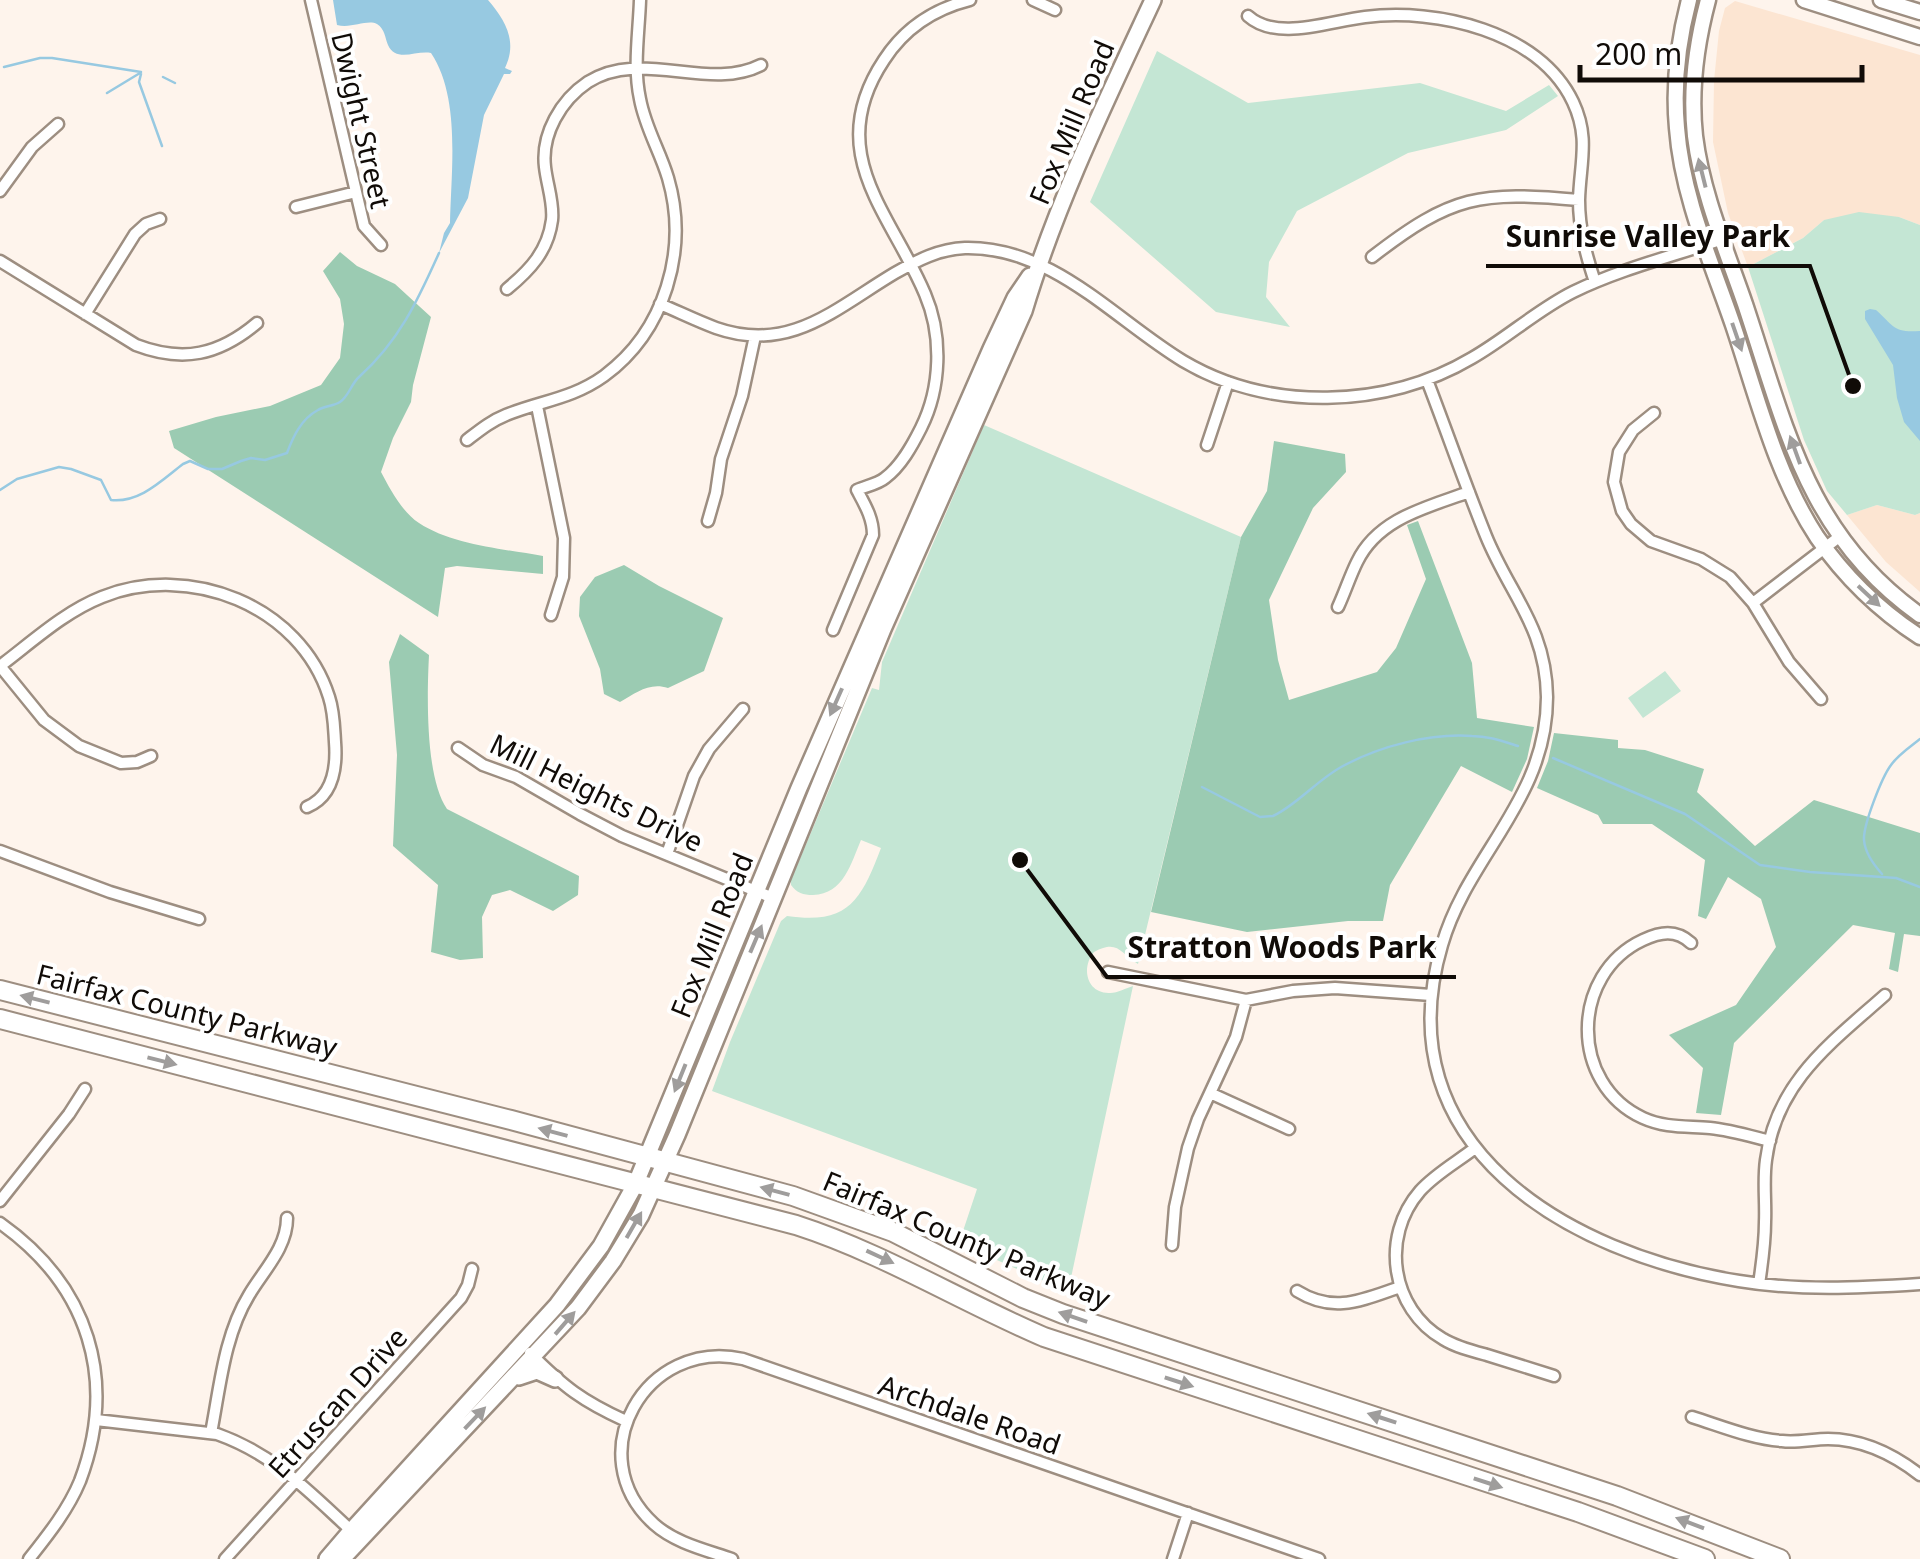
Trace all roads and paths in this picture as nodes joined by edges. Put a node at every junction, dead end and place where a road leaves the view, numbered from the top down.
1 (311, 0) edge
2 (640, 0) edge
3 (970, 0) edge
4 (1032, 0) edge
5 (1152, 0) edge
6 (1690, 0) edge
7 (1708, 0) edge
8 (1804, 0) edge
9 (1881, 0) edge
10 (1055, 10) dead end
11 (1920, 12) edge
12 (1248, 16) dead end
13 (1920, 37) edge
14 (761, 64) dead end
15 (637, 70) junction
16 (58, 124) dead end
17 (0, 191) edge
18 (356, 192) junction
19 (1579, 200) junction
20 (296, 207) dead end
21 (160, 219) dead end
22 (1722, 239) junction
23 (381, 245) dead end
24 (1705, 245) junction
25 (1372, 256) dead end
26 (0, 260) edge
27 (911, 264) junction
28 (1038, 264) junction
29 (1595, 282) junction
30 (507, 289) dead end
31 (660, 304) junction
32 (85, 314) junction
33 (257, 323) dead end
34 (755, 336) junction
35 (1428, 380) junction
36 (1228, 382) junction
37 (537, 406) junction
38 (1654, 413) dead end
39 (467, 440) dead end
40 (1207, 445) dead end
41 (1469, 492) junction
42 (708, 521) dead end
43 (1839, 536) junction
44 (1826, 548) junction
45 (1753, 602) junction
46 (1338, 607) dead end
47 (1920, 615) edge
48 (551, 616) dead end
49 (833, 630) dead end
50 (1920, 637) edge
51 (0, 666) edge
52 (1822, 699) dead end
53 (742, 709) dead end
54 (458, 748) dead end
55 (152, 756) dead end
56 (307, 808) dead end
57 (0, 851) edge
58 (666, 854) junction
59 (756, 891) junction
60 (774, 898) junction
61 (199, 920) dead end
62 (1692, 944) dead end
63 (1108, 972) dead end
64 (0, 990) edge
65 (1885, 994) dead end
66 (1432, 995) junction
67 (1246, 1000) junction
68 (0, 1019) edge
69 (84, 1088) dead end
70 (1210, 1093) junction
71 (1289, 1129) dead end
72 (1770, 1141) junction
73 (1475, 1148) junction
74 (656, 1160) junction
75 (644, 1185) junction
76 (0, 1201) edge
77 (287, 1218) dead end
78 (0, 1224) edge
79 (1172, 1245) dead end
80 (472, 1269) dead end
81 (1760, 1284) junction
82 (1920, 1284) edge
83 (1400, 1287) junction
84 (1297, 1291) dead end
85 (520, 1344) junction
86 (534, 1357) junction
87 (1554, 1376) dead end
88 (556, 1378) junction
89 (511, 1380) junction
90 (1692, 1418) dead end
91 (96, 1420) junction
92 (626, 1421) junction
93 (211, 1433) junction
94 (1920, 1475) edge
95 (296, 1481) junction
96 (1188, 1514) junction
97 (355, 1535) junction
98 (29, 1559) edge
99 (224, 1559) edge
100 (328, 1559) edge
101 (342, 1559) edge
102 (732, 1559) edge
103 (1173, 1559) edge
104 (1318, 1559) edge
105 (1705, 1559) edge
106 (1780, 1559) edge

1 - 18 street, Dwight Street
2 - 15 street
3 - 27 street
4 - 10 street
5 - 28 main road, Fox Mill Road
6 - 24 main road
22 -> 7 main road
8 - 13 main road
9 - 11 main road
12 - 19 street
14 - 15 street
15 - 30 street
15 - 31 street
16 - 17 street
18 - 20 street
18 - 23 street, Dwight Street
19 - 25 street
19 - 29 street
21 - 32 street
22 - 24 street
43 -> 22 main road
24 - 29 street
24 -> 44 main road
26 - 32 street
27 - 28 street
27 - 34 street
27 - 49 street
28 - 36 street
28 -> 59 main road, Fox Mill Road
28 - 60 main road, Fox Mill Road
29 - 35 street
31 - 34 street
31 - 37 street
32 - 33 street
34 - 42 street
35 - 36 street
35 - 41 street
36 - 40 street
37 - 39 street
37 - 48 street
38 - 45 street
41 - 46 street
41 - 66 street
43 - 44 street
43 - 47 main road
44 - 45 street
44 -> 50 main road
45 - 52 street
51 - 55 street
51 - 56 street
53 - 58 street
54 - 58 street, Mill Heights Drive
57 - 61 street
58 - 59 street, Mill Heights Drive
59 - 60 street, Mill Heights Drive
59 -> 74 main road, Fox Mill Road
74 -> 60 main road, Fox Mill Road
62 - 72 street
63 - 67 street
74 -> 64 highway, Fairfax County Parkway
65 - 72 street
66 - 67 street
66 - 73 street
67 - 70 street
68 -> 75 highway, Fairfax County Parkway
69 - 76 street
70 - 71 street
70 - 79 street
72 - 81 street
73 - 81 street
73 - 83 street
74 - 75 main road, Fox Mill Road
106 -> 74 highway, Fairfax County Parkway
75 - 85 main road, Fox Mill Road
86 -> 75 main road, Fox Mill Road
75 -> 105 highway, Fairfax County Parkway
77 - 93 street
78 - 91 street
80 - 95 street, Etruscan Drive
81 - 82 street
83 - 84 street
83 - 87 street
85 - 86 street
85 - 97 main road, Fox Mill Road
86 - 88 street
86 - 89 main road, Fox Mill Road
88 - 89 main road
88 - 92 street
97 -> 89 main road, Fox Mill Road
90 - 94 street
91 - 93 street
91 - 98 street
92 - 96 street, Archdale Road
92 - 102 street
93 - 95 street
95 - 97 street
95 - 99 street, Etruscan Drive
96 - 103 street
96 - 104 street, Archdale Road
97 - 100 main road, Fox Mill Road
97 - 101 main road, Fox Mill Road

